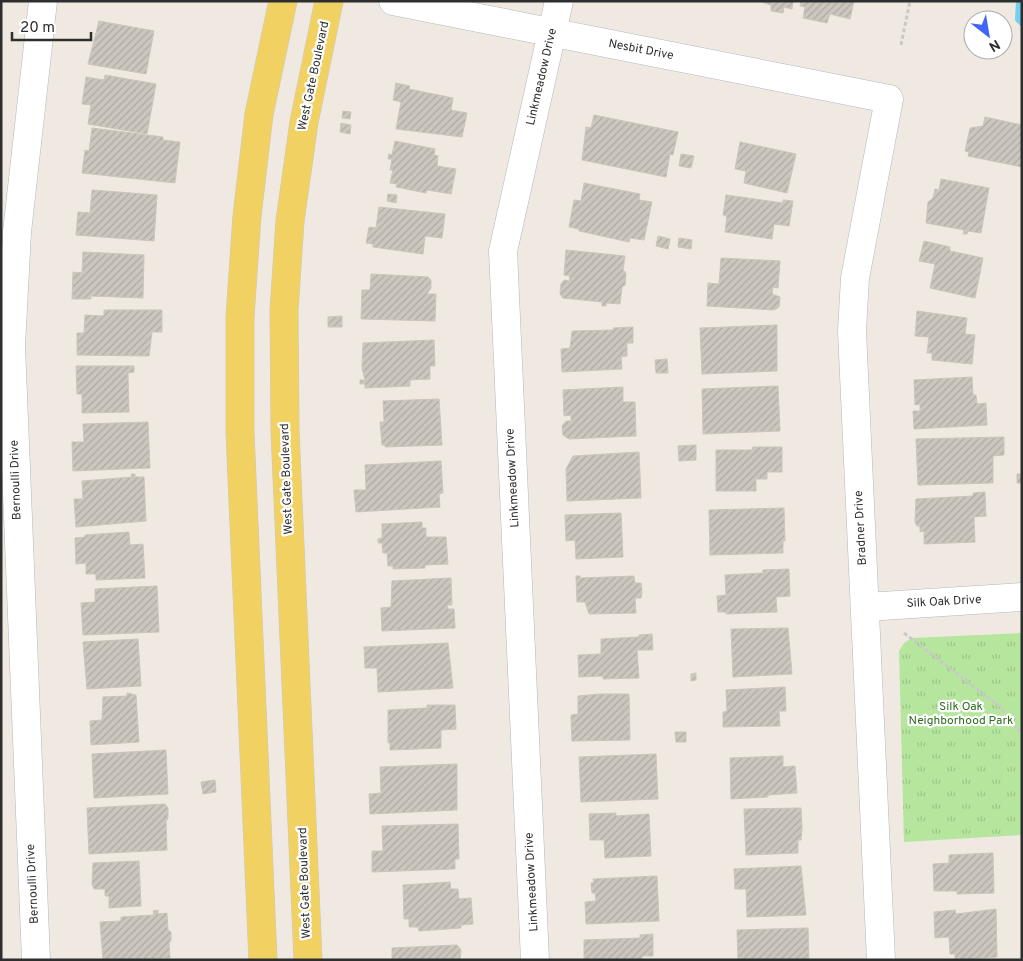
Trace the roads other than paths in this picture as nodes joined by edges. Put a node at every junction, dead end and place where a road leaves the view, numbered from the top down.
1 (44, 1) edge
2 (283, 1) edge
3 (329, 1) edge
4 (393, 1) edge
5 (558, 1) edge
6 (552, 32) junction
7 (889, 99) joint
8 (1022, 597) edge
9 (866, 607) junction
10 (36, 960) edge
11 (263, 960) edge
12 (308, 960) edge
13 (535, 960) edge
14 (881, 960) edge

1 - 10 street, Bernoulli Drive
2 - 11 main road
3 - 12 main road, West Gate Boulevard
4 - 6 street, Nesbit Drive
5 - 6 street, Linkmeadow Drive
6 - 7 street, Nesbit Drive
6 - 13 street, Linkmeadow Drive
7 - 9 street, Bradner Drive
8 - 9 street, Silk Oak Drive
9 - 14 street, Bradner Drive

